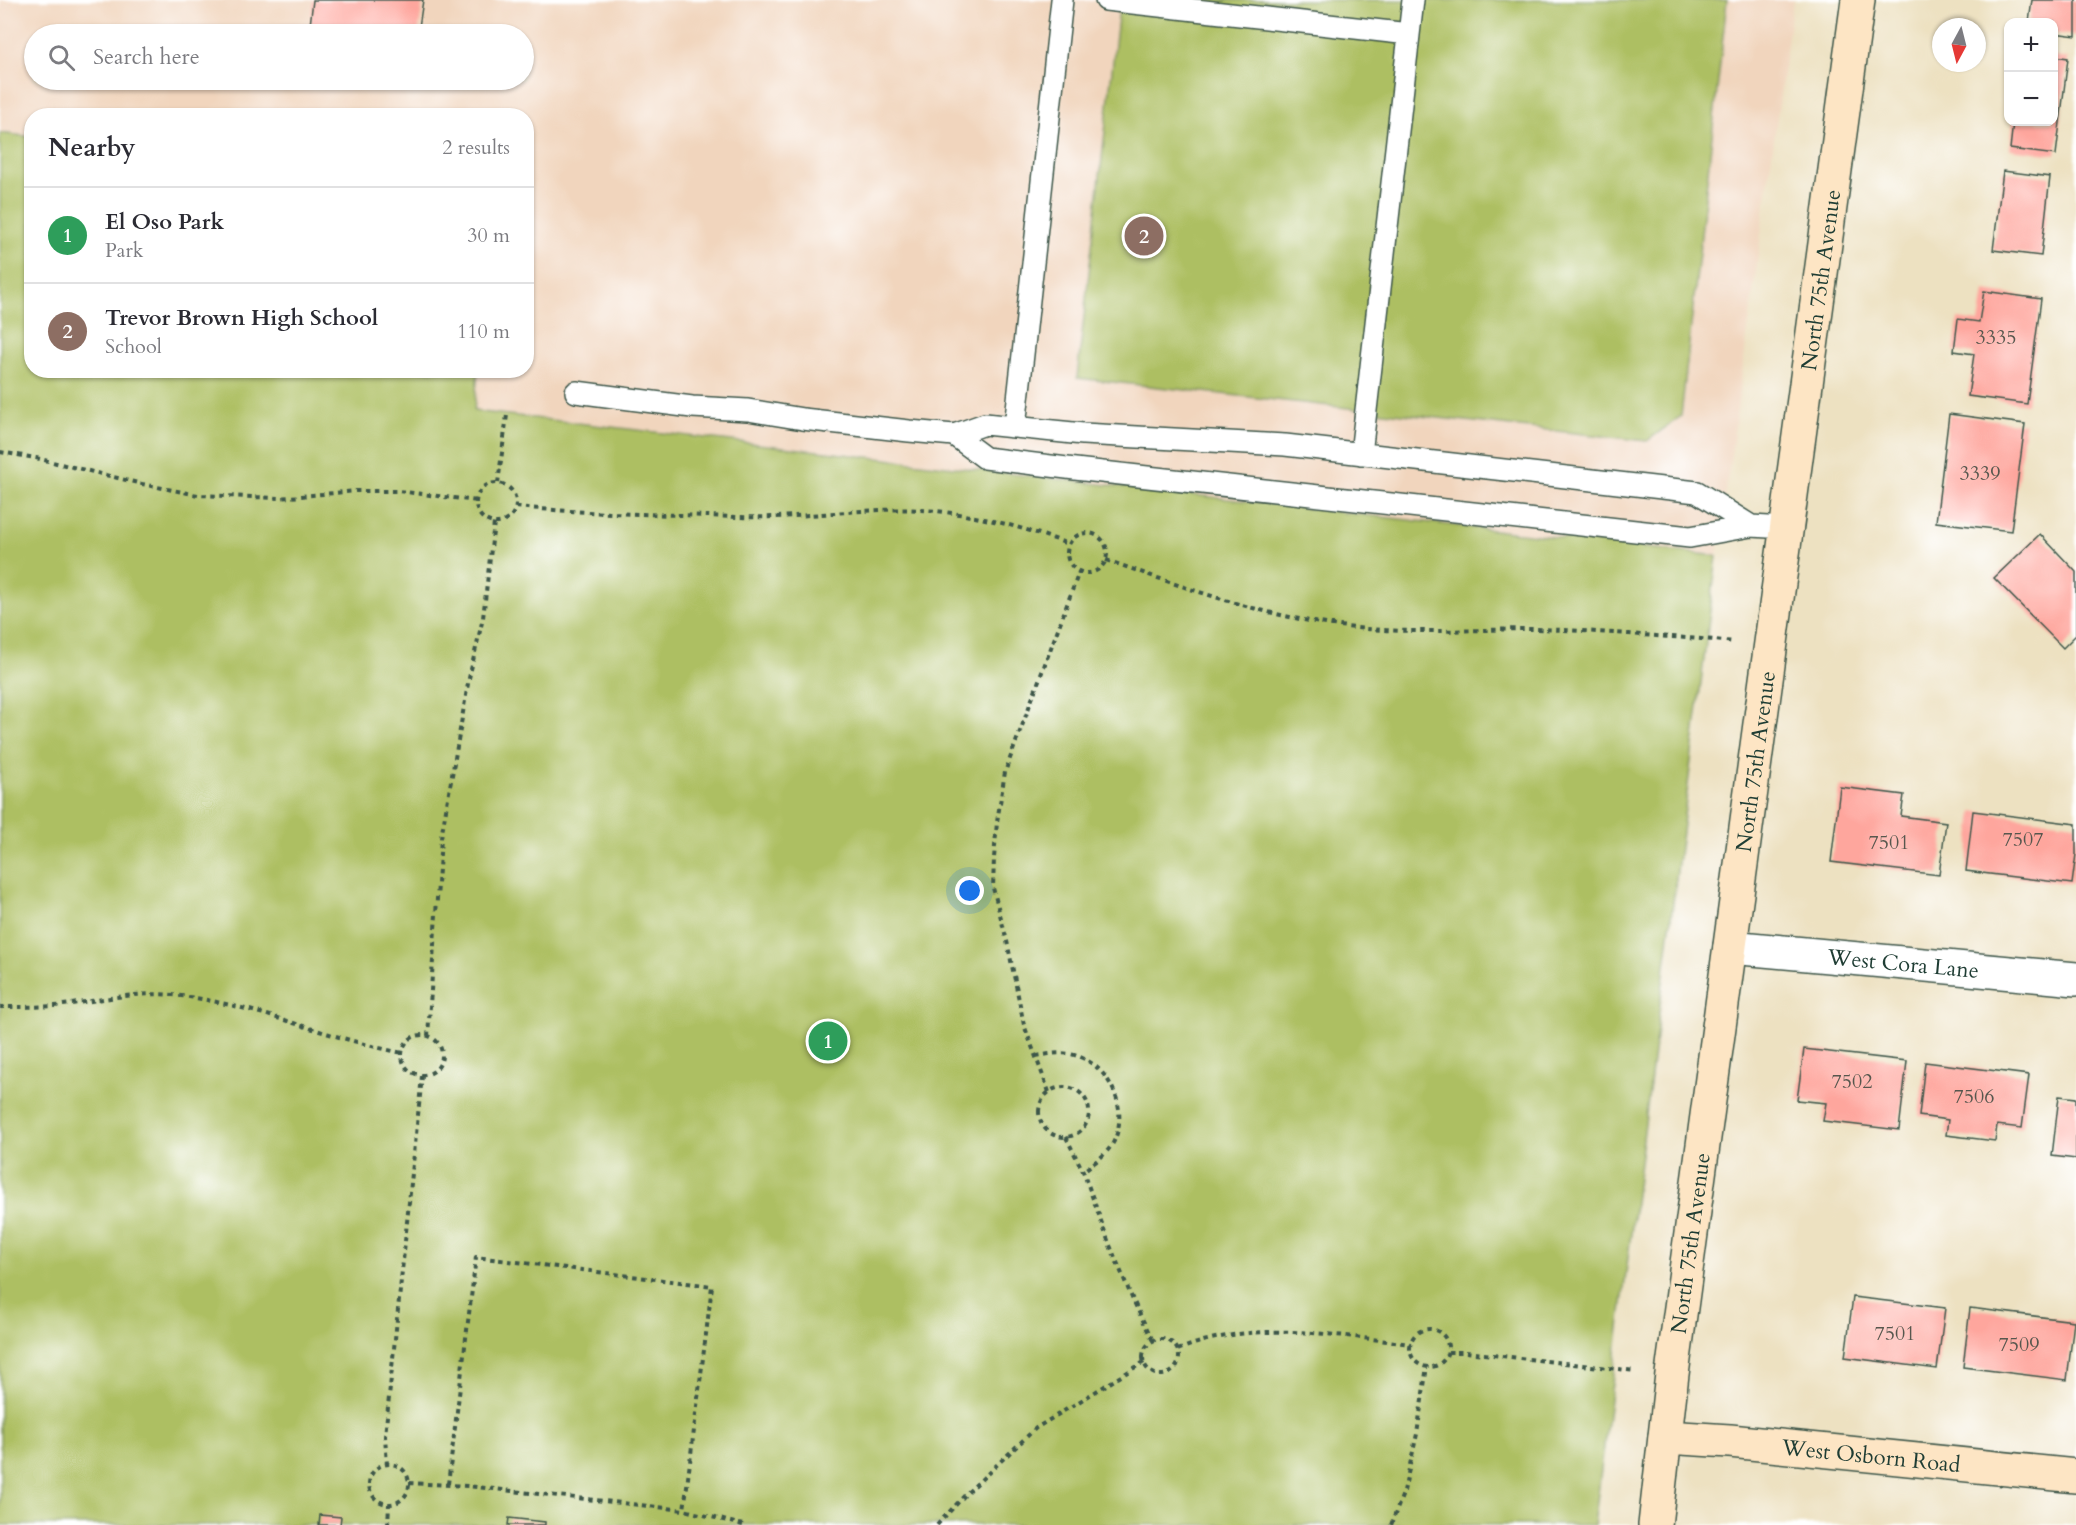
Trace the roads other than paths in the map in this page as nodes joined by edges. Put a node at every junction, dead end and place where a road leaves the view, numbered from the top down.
1 (1062, 0) edge
2 (1106, 0) edge
3 (1413, 0) edge
4 (1857, 0) edge
5 (1409, 34) junction
6 (576, 392) dead end
7 (1015, 427) junction
8 (954, 435) junction
9 (1361, 454) junction
10 (1751, 526) junction
11 (1786, 528) junction
12 (1730, 947) junction
13 (2076, 979) edge
14 (1665, 1437) junction
15 (2076, 1476) edge
16 (1655, 1525) edge

1 - 7 lane
2 - 5 lane
3 - 5 lane
4 - 11 main road, North 75th Avenue
5 - 9 lane
6 - 8 lane
7 - 8 lane
7 - 9 lane
8 - 10 lane
9 - 10 lane
10 - 11 lane
11 - 12 main road, North 75th Avenue
12 - 13 street, West Cora Lane
12 - 14 main road, North 75th Avenue
14 - 15 main road, West Osborn Road
14 - 16 main road, North 75th Avenue

